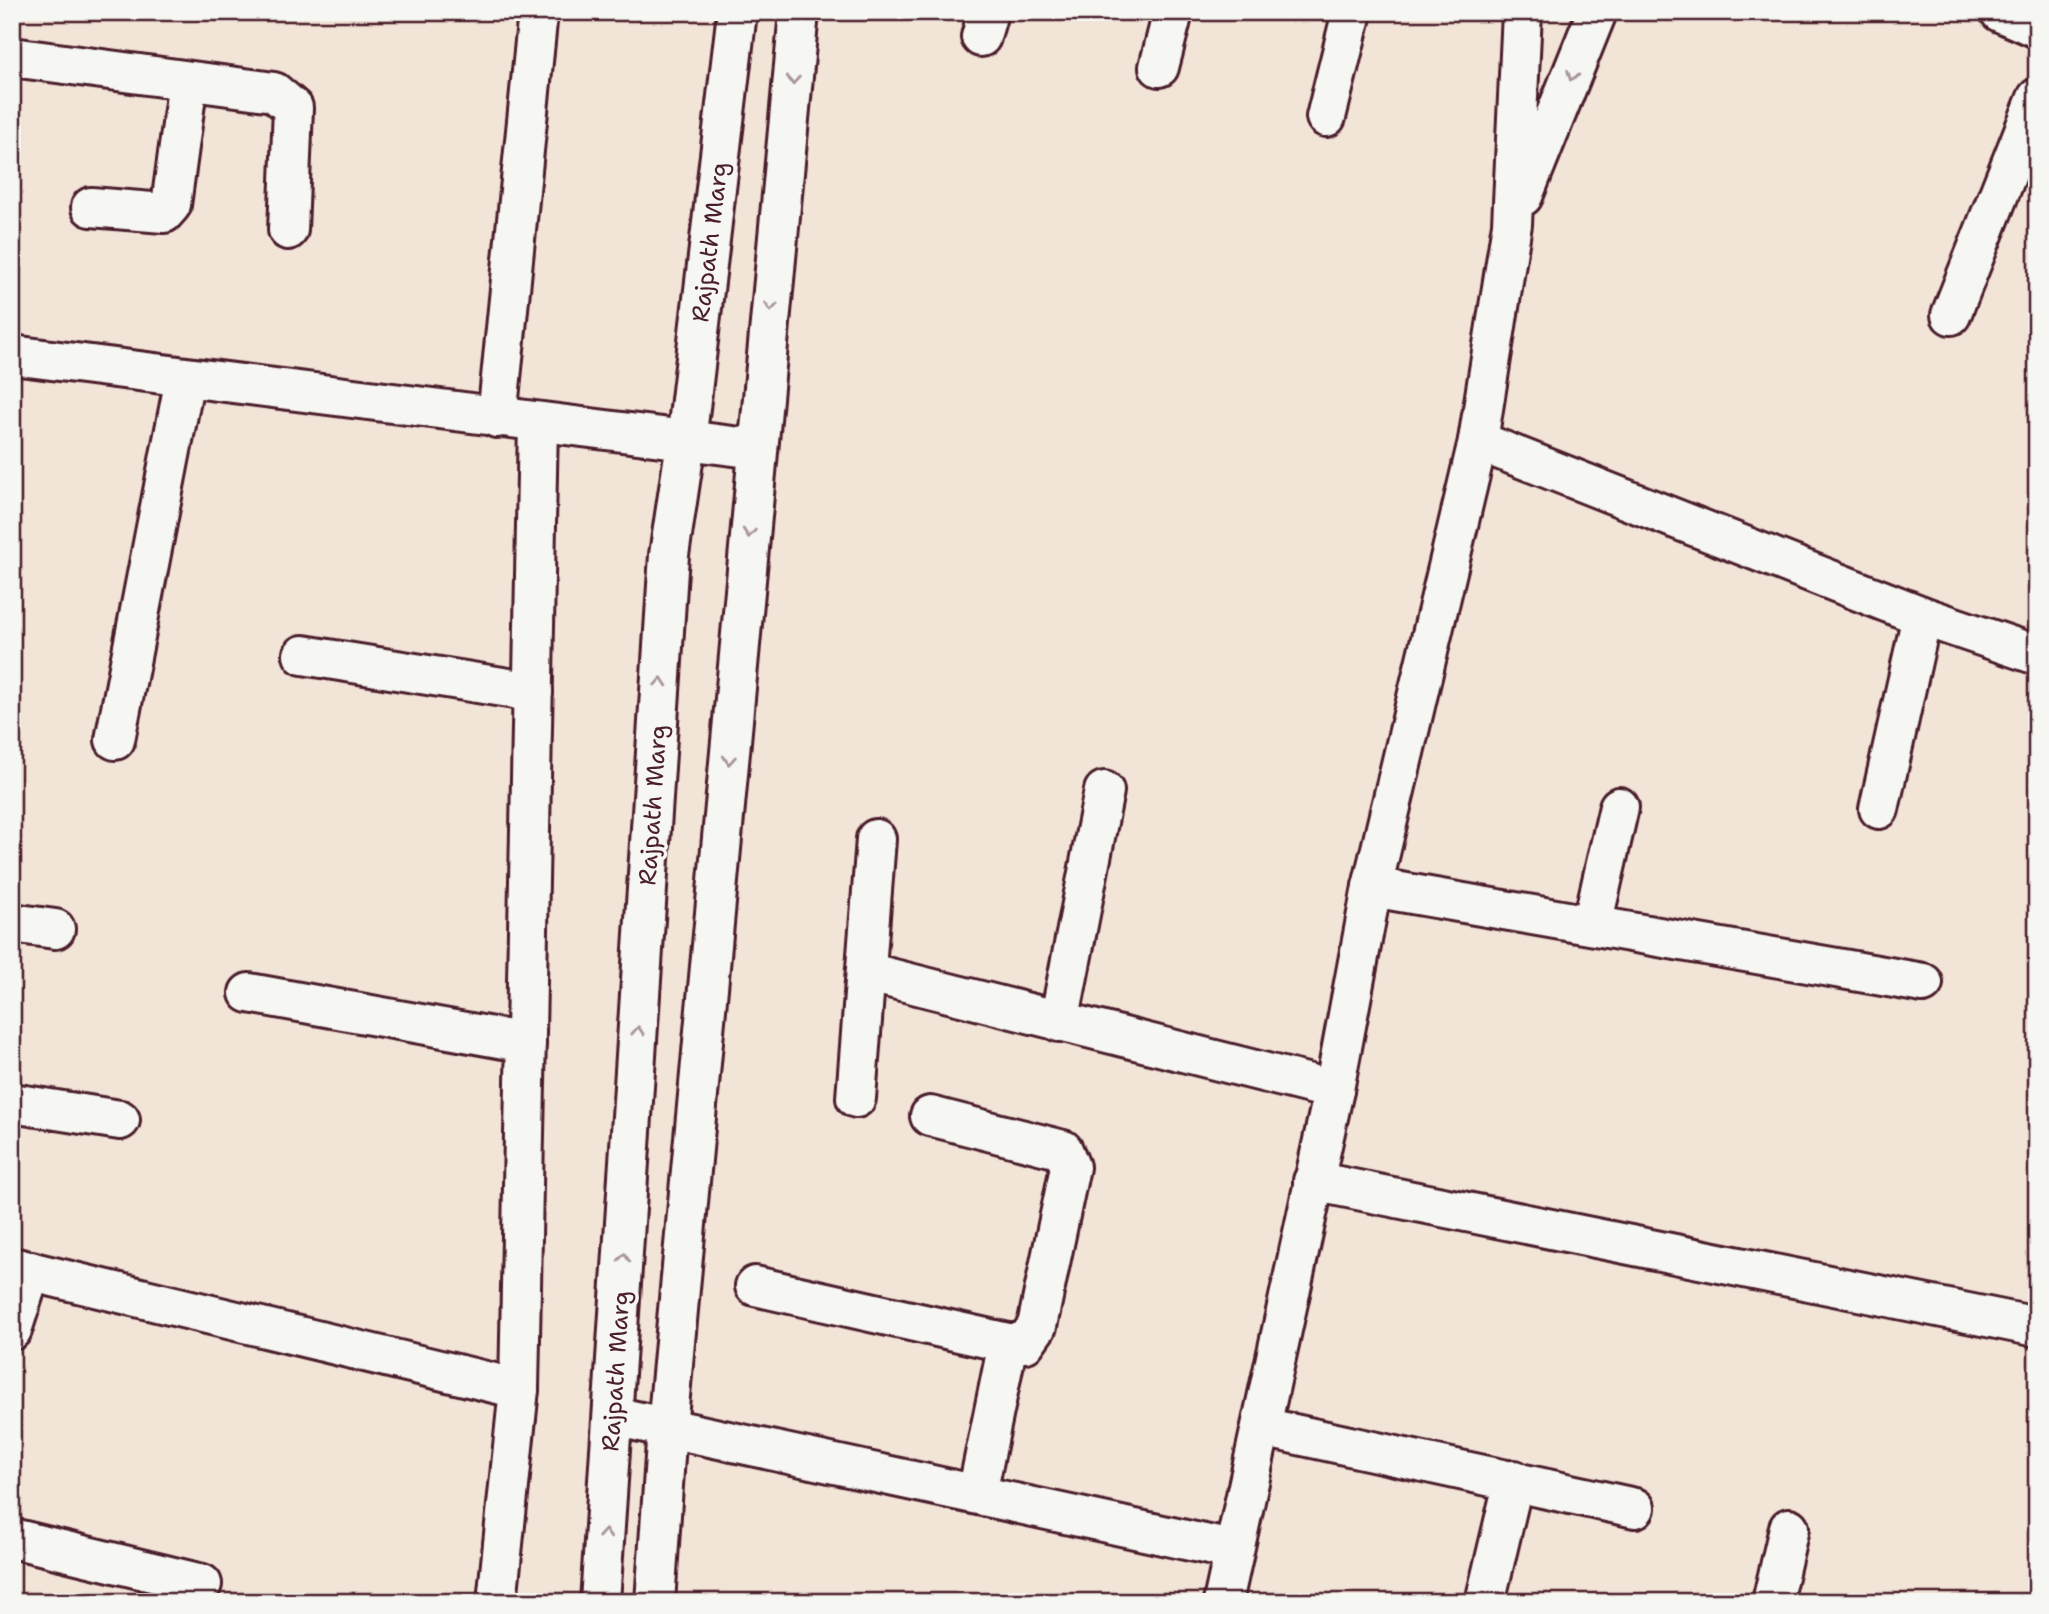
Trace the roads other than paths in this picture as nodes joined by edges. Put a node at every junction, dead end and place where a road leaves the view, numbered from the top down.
1 (538, 12) edge
2 (737, 12) edge
3 (799, 12) edge
4 (1173, 12) edge
5 (1352, 12) edge
6 (1522, 12) edge
7 (1597, 12) edge
8 (2000, 12) edge
9 (2037, 28) edge
10 (12, 57) edge
11 (1159, 67) dead end
12 (188, 81) junction
13 (2037, 98) edge
14 (1326, 117) dead end
15 (91, 207) dead end
16 (1512, 224) junction
17 (288, 230) dead end
18 (1951, 315) dead end
19 (12, 355) edge
20 (186, 378) junction
21 (497, 418) junction
22 (538, 423) junction
23 (1478, 441) junction
24 (687, 442) junction
25 (757, 449) junction
26 (1922, 616) junction
27 (303, 655) dead end
28 (2037, 655) edge
29 (533, 692) junction
30 (115, 740) dead end
31 (1104, 791) dead end
32 (1619, 807) dead end
33 (1880, 809) dead end
34 (876, 839) dead end
35 (1373, 887) junction
36 (12, 923) edge
37 (1592, 925) junction
38 (55, 929) dead end
39 (866, 972) junction
40 (1923, 983) dead end
41 (249, 993) dead end
42 (1059, 1022) junction
43 (526, 1043) junction
44 (1334, 1090) junction
45 (856, 1098) dead end
46 (12, 1103) edge
47 (930, 1116) dead end
48 (120, 1120) dead end
49 (1313, 1181) junction
50 (21, 1269) edge
51 (755, 1286) dead end
52 (2037, 1327) edge
53 (12, 1329) edge
54 (1008, 1343) junction
55 (519, 1389) junction
56 (613, 1416) junction
57 (1262, 1427) junction
58 (667, 1428) junction
59 (1514, 1480) junction
60 (977, 1494) junction
61 (1635, 1508) dead end
62 (1789, 1528) dead end
63 (12, 1538) edge
64 (1232, 1550) junction
65 (202, 1584) dead end
66 (497, 1602) edge
67 (600, 1602) edge
68 (655, 1602) edge
69 (1223, 1602) edge
70 (1485, 1602) edge
71 (1772, 1602) edge

1 - 21 street
2 - 24 street, Rajpath Marg
3 -> 25 street
4 - 11 street
5 - 14 street
6 - 16 street
7 -> 16 street
8 - 9 street
10 - 12 street
12 - 15 street
12 - 17 street
13 - 18 street
16 - 23 street
19 - 20 street
20 - 21 street
20 - 30 street
21 - 22 street
22 - 24 street
22 - 29 street
23 - 26 street
23 - 35 street
24 - 25 street
56 -> 24 street, Rajpath Marg
25 -> 58 street
26 - 28 street
26 - 33 street
27 - 29 street
29 - 43 street
31 - 42 street
32 - 37 street
34 - 39 street
35 - 37 street
35 - 44 street
36 - 38 street
37 - 40 street
39 - 42 street
39 - 45 street
41 - 43 street
42 - 44 street
43 - 55 street
44 - 49 street
46 - 48 street
47 - 54 street
49 - 52 street
49 - 57 street
50 - 53 street
50 - 55 street
51 - 54 street
54 - 60 street
55 - 66 street
56 - 58 street
67 -> 56 street, Rajpath Marg
57 - 59 street
57 - 64 street
58 - 60 street
58 - 68 street
59 - 61 street
59 - 70 street
60 - 64 street
62 - 71 street
63 - 65 street
64 - 69 street

